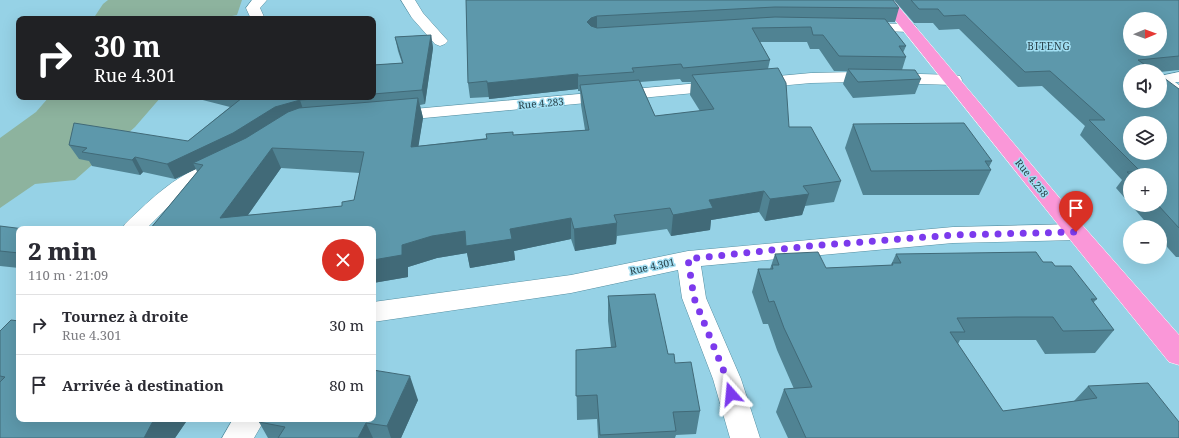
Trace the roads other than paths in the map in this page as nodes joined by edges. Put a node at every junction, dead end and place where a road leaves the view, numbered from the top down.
1 (260, 0) edge
2 (408, 0) edge
3 (886, 0) edge
4 (257, 16) edge
5 (848, 27) edge
6 (910, 28) junction
7 (440, 41) dead end
8 (1179, 77) edge
9 (954, 80) junction
10 (1179, 92) edge
11 (375, 117) edge
12 (229, 162) edge
13 (136, 226) edge
14 (1076, 232) junction
15 (688, 259) junction
16 (376, 312) edge
17 (1178, 352) edge
18 (248, 422) edge
19 (237, 438) edge
20 (745, 438) edge

1 - 4 street
2 - 7 street
3 - 6 highway, Rue 4.258
5 - 6 street
6 - 9 highway, Rue 4.258
8 - 10 street
9 - 11 street, Rue 4.283
9 - 14 highway, Rue 4.258
12 - 13 street
14 - 15 street, Rue 4.301
14 - 17 highway, Rue 4.258
15 - 16 street, Rue 4.301
15 - 20 street
18 - 19 street

